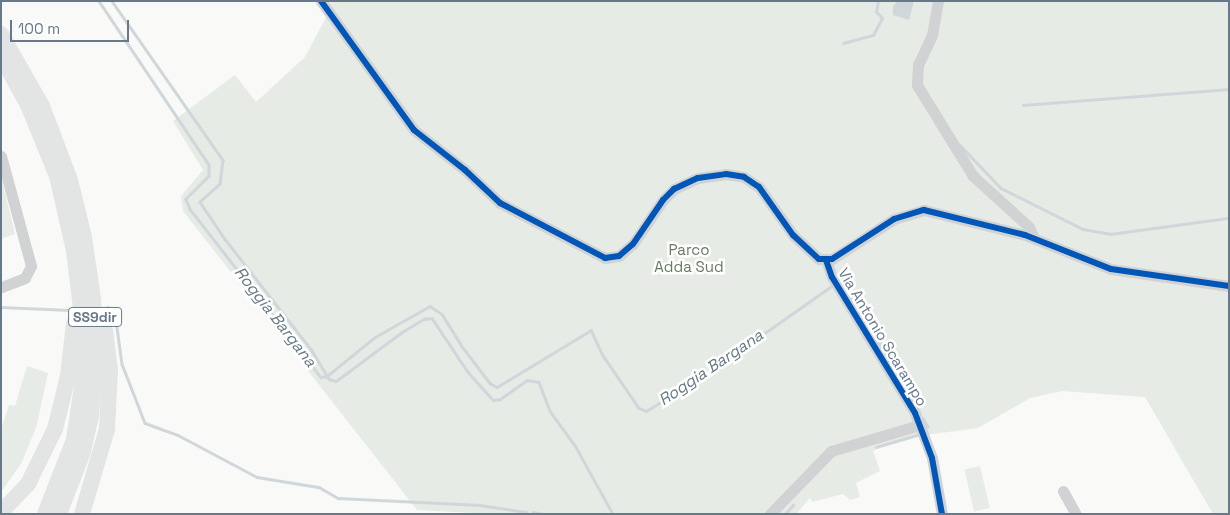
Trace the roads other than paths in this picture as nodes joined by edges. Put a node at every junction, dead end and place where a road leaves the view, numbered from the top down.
1 (321, 1) edge
2 (938, 1) edge
3 (1, 34) edge
4 (1, 56) edge
5 (1, 156) edge
6 (84, 237) junction
7 (1034, 238) junction
8 (74, 251) junction
9 (826, 260) junction
10 (1229, 286) edge
11 (1, 287) edge
12 (920, 425) junction
13 (1063, 491) dead end
14 (1, 512) edge
15 (45, 514) edge
16 (59, 514) edge
17 (82, 514) edge
18 (770, 514) edge
19 (942, 514) edge
20 (1076, 514) edge

1 - 9 street
2 - 7 street
3 - 6 highway, SS9dir
4 - 8 highway, SS9dir
5 - 11 street
6 - 16 highway, SS9dir
6 - 17 highway
7 - 9 street
7 - 10 street
8 - 14 highway
8 - 15 highway, SS9dir
9 - 12 street, Via Antonio Scarampo
12 - 18 street
12 - 19 street, Via Antonio Scarampo
13 - 20 street

